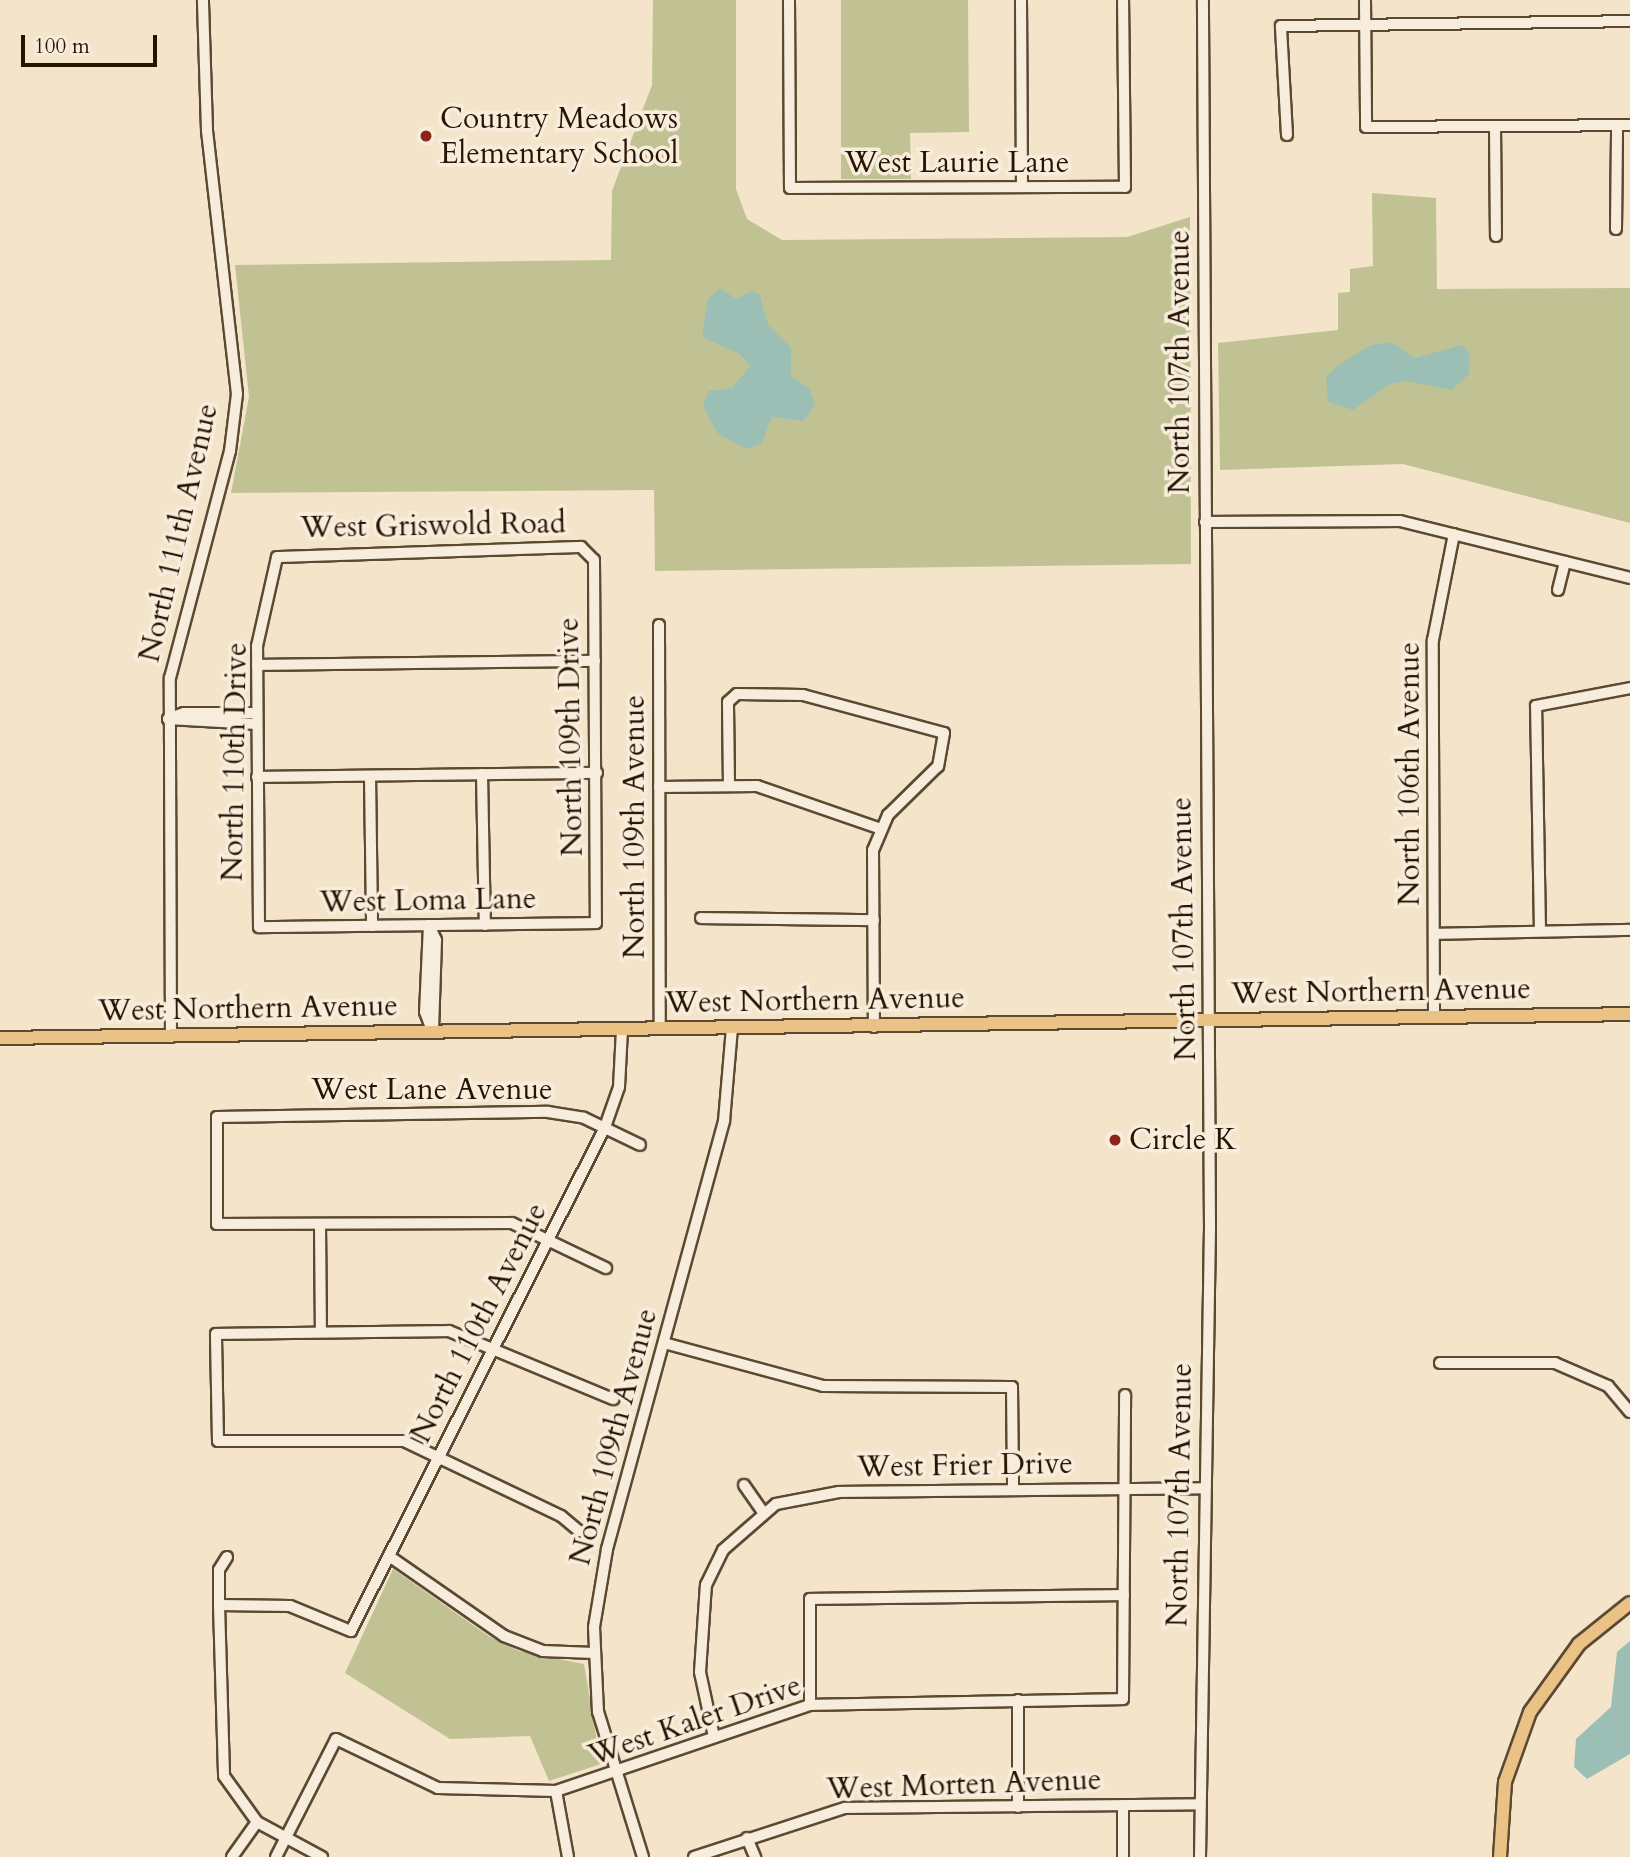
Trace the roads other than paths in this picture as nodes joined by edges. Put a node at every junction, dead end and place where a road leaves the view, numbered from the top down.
1 (203, 0) edge
2 (789, 0) edge
3 (1021, 0) edge
4 (1123, 0) edge
5 (1203, 0) edge
6 (1365, 0) edge
7 (1630, 21) edge
8 (1365, 26) junction
9 (1617, 125) junction
10 (1630, 125) edge
11 (1495, 126) junction
12 (1287, 135) dead end
13 (1022, 187) junction
14 (1616, 229) dead end
15 (1496, 236) dead end
16 (1205, 522) junction
17 (1454, 534) junction
18 (591, 550) joint
19 (277, 556) joint
20 (1566, 562) junction
21 (1630, 578) edge
22 (1558, 590) dead end
23 (659, 625) dead end
24 (595, 661) junction
25 (257, 665) junction
26 (1630, 688) edge
27 (168, 719) junction
28 (257, 719) junction
29 (597, 773) junction
30 (482, 775) junction
31 (370, 776) junction
32 (257, 777) junction
33 (729, 786) junction
34 (659, 787) junction
35 (878, 828) junction
36 (701, 918) dead end
37 (874, 920) junction
38 (596, 923) joint
39 (429, 925) junction
40 (485, 925) junction
41 (372, 926) junction
42 (259, 927) joint
43 (1630, 930) edge
44 (1540, 931) junction
45 (1434, 934) junction
46 (1630, 1014) edge
47 (1434, 1017) junction
48 (1209, 1023) junction
49 (874, 1027) junction
50 (732, 1028) junction
51 (622, 1029) junction
52 (660, 1029) junction
53 (433, 1033) junction
54 (171, 1037) junction
55 (0, 1038) edge
56 (605, 1128) junction
57 (640, 1145) dead end
58 (320, 1224) junction
59 (550, 1237) junction
60 (606, 1268) dead end
61 (321, 1332) junction
62 (664, 1343) junction
63 (495, 1346) junction
64 (1440, 1363) dead end
65 (1125, 1395) dead end
66 (613, 1399) dead end
67 (1630, 1412) edge
68 (439, 1454) junction
69 (744, 1485) dead end
70 (1125, 1488) junction
71 (1203, 1488) junction
72 (1013, 1490) junction
73 (762, 1511) junction
74 (579, 1531) dead end
75 (389, 1556) junction
76 (227, 1558) dead end
77 (1124, 1595) junction
78 (1630, 1604) edge
79 (219, 1605) junction
80 (594, 1653) junction
81 (1018, 1700) junction
82 (810, 1705) junction
83 (714, 1737) junction
84 (614, 1774) junction
85 (556, 1791) junction
86 (1200, 1804) junction
87 (1123, 1805) junction
88 (1018, 1807) junction
89 (257, 1822) junction
90 (747, 1838) junction
91 (286, 1839) junction
92 (232, 1857) edge
93 (276, 1857) edge
94 (322, 1857) edge
95 (568, 1857) edge
96 (643, 1857) edge
97 (694, 1857) edge
98 (755, 1857) edge
99 (1123, 1857) edge
100 (1200, 1857) edge
101 (1500, 1857) edge

1 - 27 street, North 111th Avenue
2 - 13 street, West Laurie Lane
3 - 13 street
4 - 13 street, West Laurie Lane
5 - 16 street, North 107th Avenue
6 - 8 street
7 - 8 street
8 - 11 street
8 - 12 street
9 - 10 street
9 - 11 street
9 - 14 street
11 - 15 street
16 - 17 street
16 - 48 street, North 107th Avenue
17 - 20 street
17 - 45 street, North 106th Avenue
18 - 19 street, West Griswold Road
18 - 24 street, North 109th Drive
19 - 25 street, North 110th Drive
20 - 21 street
20 - 22 street
23 - 34 street, North 109th Avenue
24 - 25 street
24 - 29 street, North 109th Drive
25 - 28 street, North 110th Drive
26 - 44 street
27 - 28 street
27 - 54 street, North 111th Avenue
28 - 32 street, North 110th Drive
29 - 30 street
29 - 38 street, North 109th Drive
30 - 31 street
30 - 40 street
31 - 32 street
31 - 41 street
32 - 42 street, North 110th Drive
33 - 34 street
33 - 35 street
33 - 35 street
34 - 52 street, North 109th Avenue
35 - 37 street
36 - 37 street
37 - 49 street
38 - 40 street, West Loma Lane
39 - 40 street, West Loma Lane
39 - 41 street, West Loma Lane
39 - 53 street
41 - 42 street, West Loma Lane
43 - 44 street
44 - 45 street
45 - 47 street, North 106th Avenue
46 - 47 main road, West Northern Avenue
47 - 48 main road, West Northern Avenue
48 - 49 main road, West Northern Avenue
48 - 71 street, North 107th Avenue
49 - 50 main road, West Northern Avenue
50 - 52 main road, West Northern Avenue
50 - 62 street, North 109th Avenue
51 - 52 main road, West Northern Avenue
51 - 53 main road, West Northern Avenue
51 - 56 street, North 110th Avenue
53 - 54 main road, West Northern Avenue
54 - 55 main road, West Northern Avenue
56 - 57 street, West Lane Avenue
56 - 58 street, West Lane Avenue
56 - 59 street, North 110th Avenue
58 - 59 street
58 - 61 street
59 - 60 street
59 - 63 street, North 110th Avenue
61 - 63 street
61 - 68 street
62 - 72 street
62 - 80 street, North 109th Avenue
63 - 66 street
63 - 68 street, North 110th Avenue
64 - 67 street
65 - 70 street
68 - 74 street
68 - 75 street, North 110th Avenue
69 - 73 street
70 - 71 street, West Frier Drive
70 - 72 street, West Frier Drive
70 - 77 street
71 - 86 street, North 107th Avenue
72 - 73 street, West Frier Drive
73 - 83 street
75 - 79 street, North 110th Avenue
75 - 80 street
76 - 79 street
77 - 81 street, West Kaler Drive
77 - 82 street
78 - 101 main road
79 - 89 street
80 - 84 street, North 109th Avenue
81 - 82 street, West Kaler Drive
81 - 88 street
82 - 83 street, West Kaler Drive
83 - 84 street, West Kaler Drive
84 - 85 street, West Kaler Drive
84 - 96 street, North 109th Avenue
85 - 91 street, West Kaler Drive
85 - 95 street
86 - 87 street, West Morten Avenue
86 - 100 street, North 107th Avenue
87 - 88 street, West Morten Avenue
87 - 99 street
88 - 90 street, West Morten Avenue
89 - 91 street
89 - 92 street
90 - 97 street, West Morten Avenue
90 - 98 street
91 - 93 street
91 - 94 street

